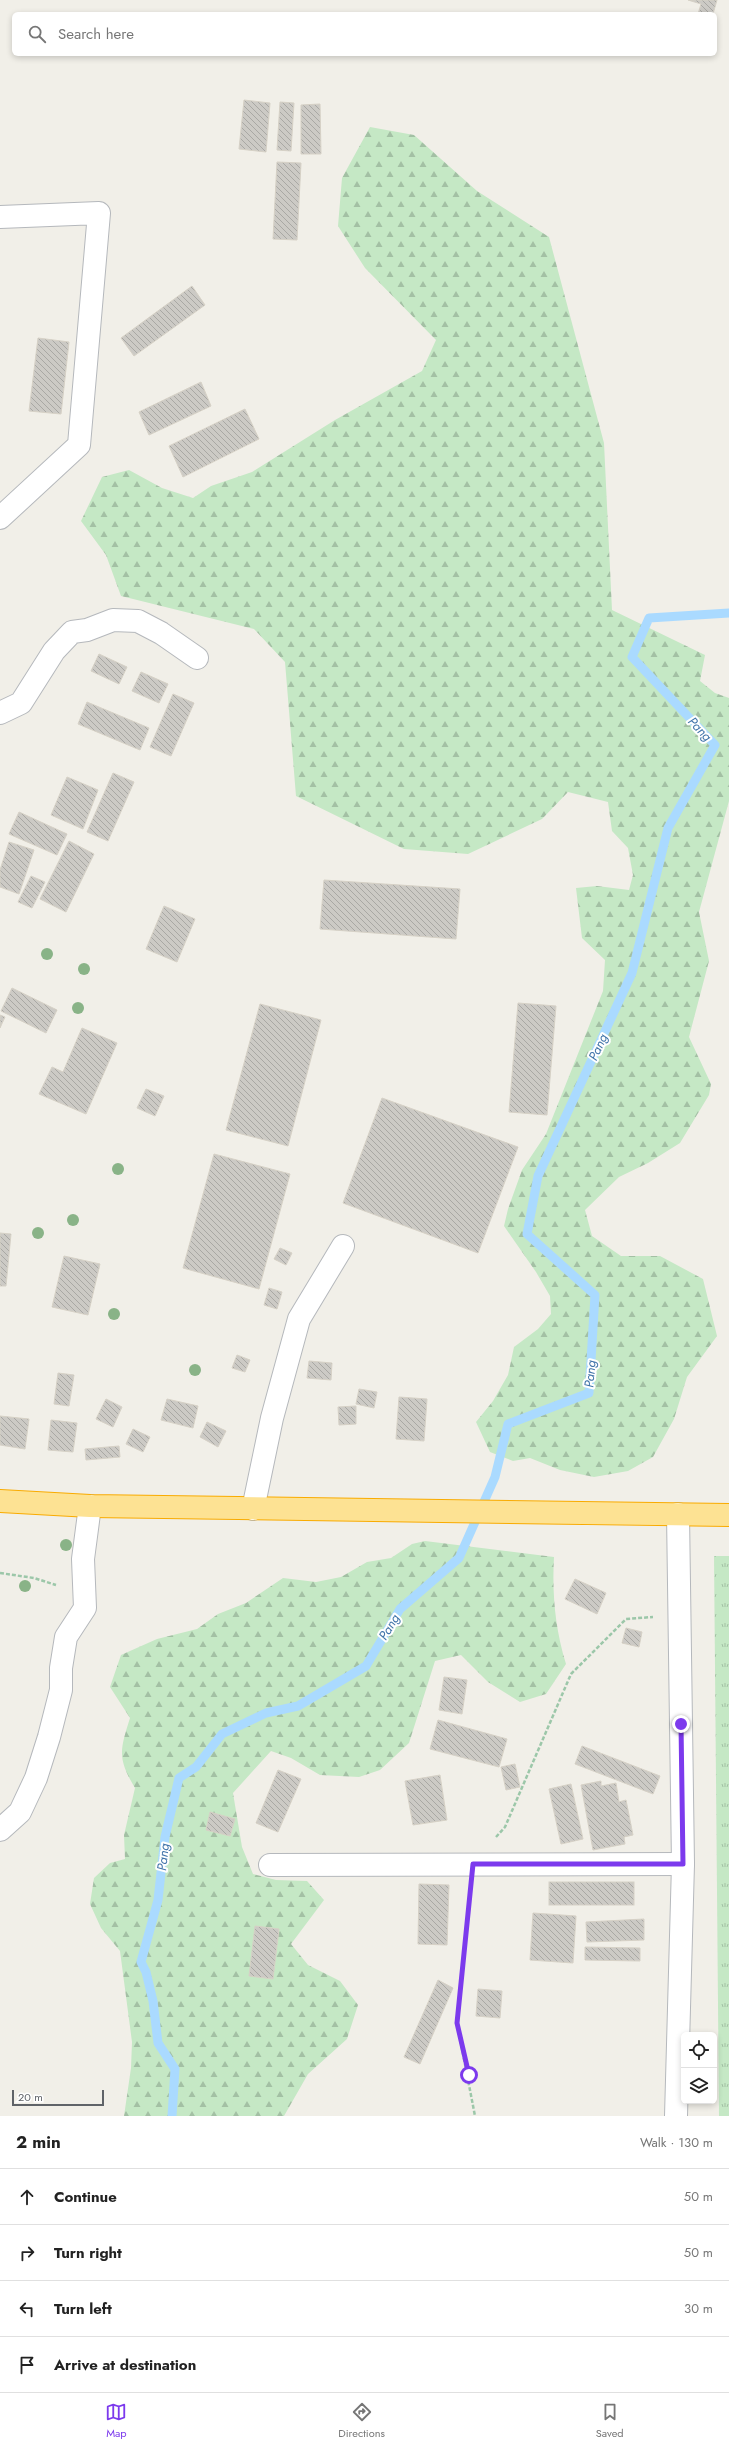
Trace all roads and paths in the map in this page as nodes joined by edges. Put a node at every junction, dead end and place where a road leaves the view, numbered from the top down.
1 (0, 217) edge
2 (0, 518) edge
3 (196, 658) dead end
4 (0, 713) edge
5 (343, 1246) dead end
6 (0, 1501) edge
7 (90, 1506) junction
8 (253, 1509) junction
9 (678, 1514) junction
10 (729, 1515) edge
11 (0, 1573) edge
12 (84, 1608) junction
13 (680, 1615) junction
14 (0, 1830) edge
15 (473, 1864) junction
16 (683, 1864) junction
17 (270, 1865) dead end
18 (475, 2116) edge
19 (676, 2116) edge

1 - 2 street
3 - 4 street
5 - 8 street
6 - 7 highway
7 - 8 highway
7 - 12 street
8 - 9 highway
9 - 10 highway
9 - 13 street
11 - 12 path
12 - 14 street
13 - 15 path
13 - 16 street
15 - 16 street
15 - 17 street
15 - 18 path
16 - 19 street

